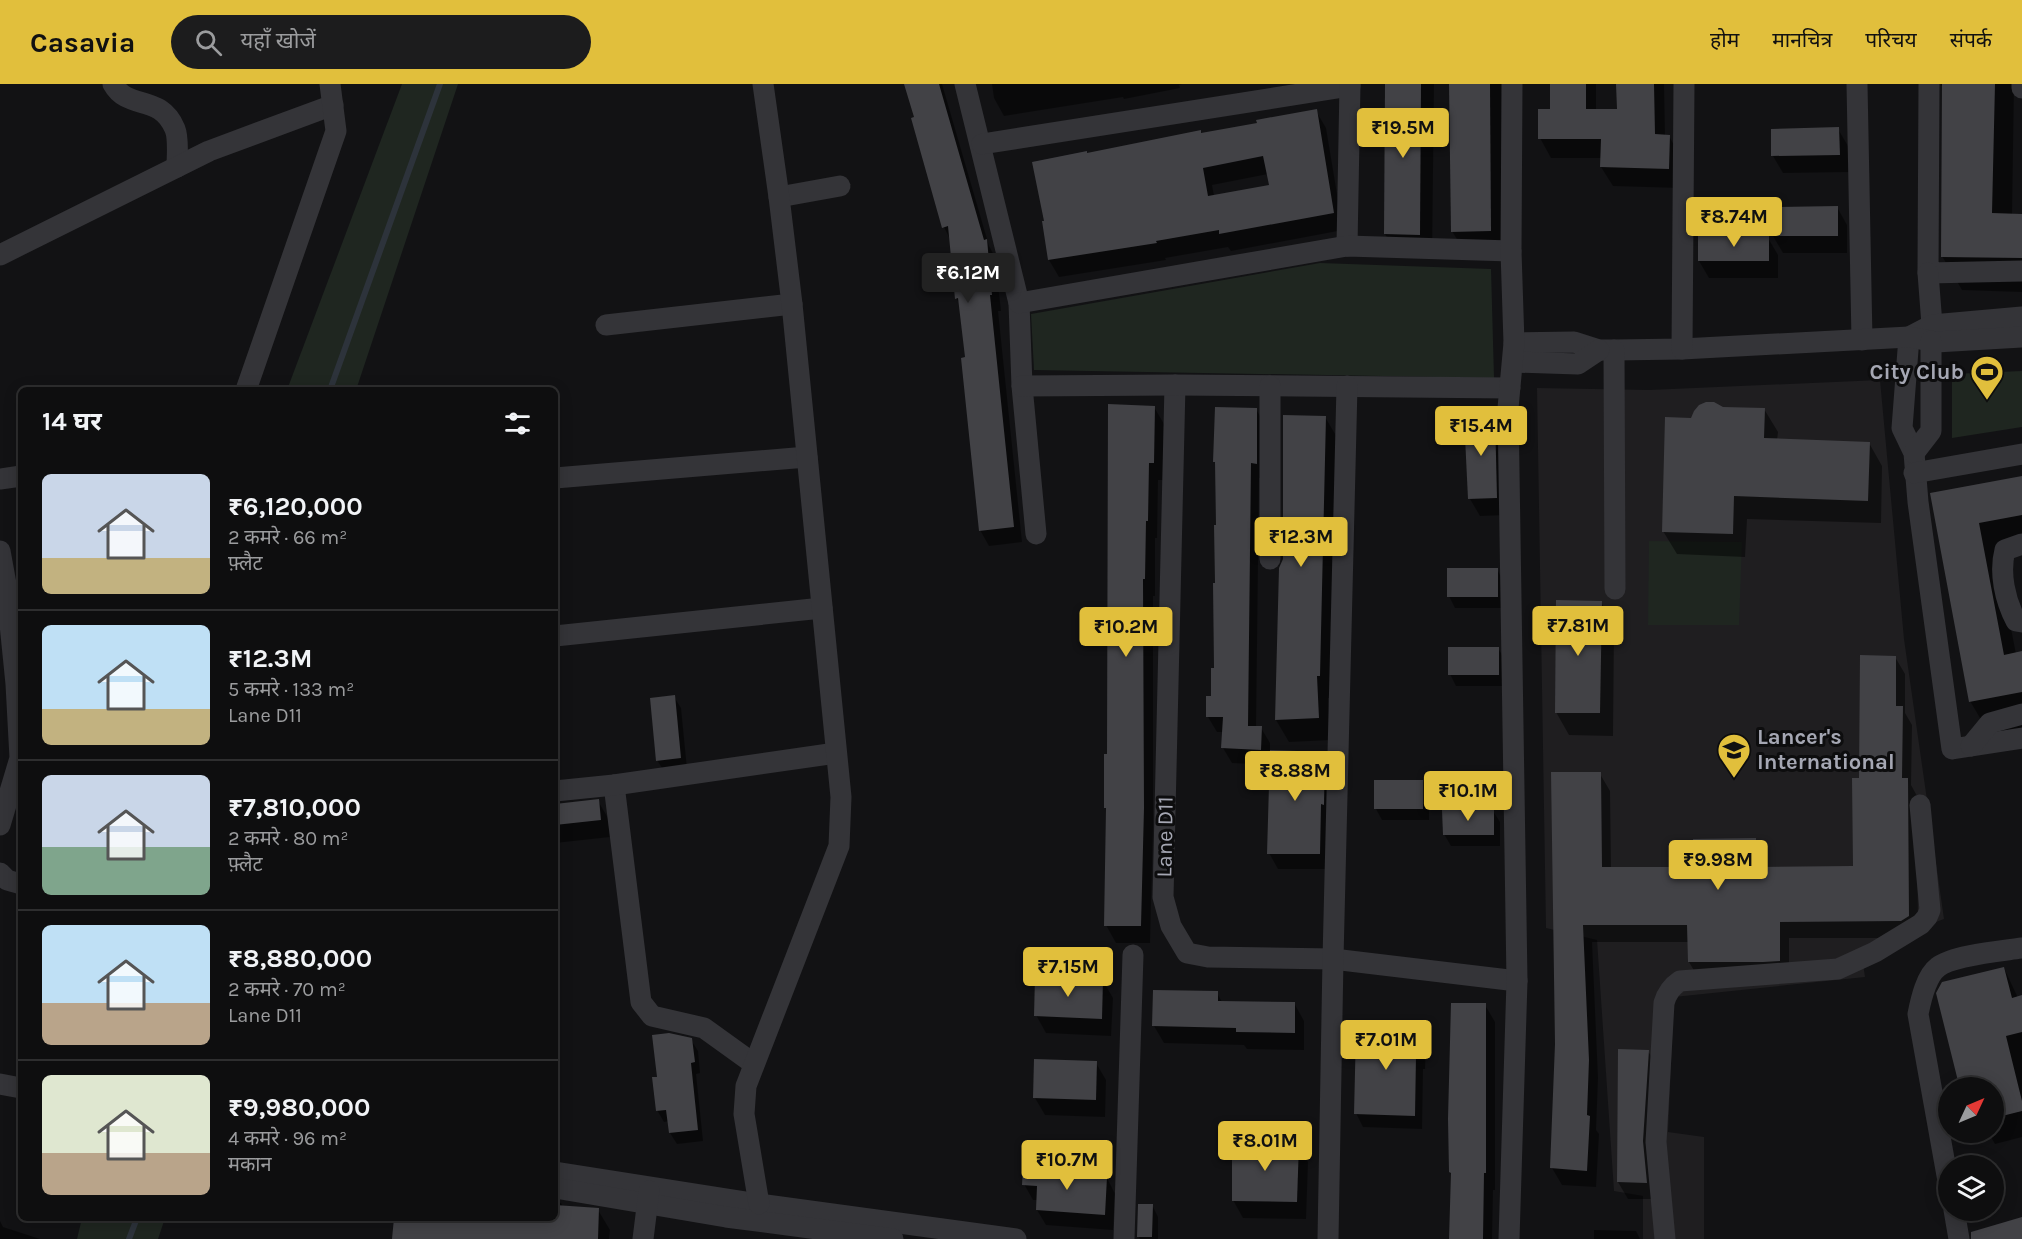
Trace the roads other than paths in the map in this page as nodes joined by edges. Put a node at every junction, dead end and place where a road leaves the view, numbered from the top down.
1 (113, 84) edge
2 (330, 84) edge
3 (763, 84) edge
4 (965, 84) edge
5 (1512, 84) edge
6 (1684, 84) edge
7 (1857, 84) edge
8 (1929, 84) edge
9 (1350, 85) edge
10 (333, 105) junction
11 (982, 144) junction
12 (177, 167) junction
13 (840, 186) dead end
14 (779, 197) junction
15 (1347, 246) junction
16 (1511, 251) junction
17 (0, 255) edge
18 (2022, 271) edge
19 (1928, 273) junction
20 (1019, 303) junction
21 (792, 304) junction
22 (2022, 317) edge
23 (606, 325) dead end
24 (1932, 333) junction
25 (1909, 337) junction
26 (2022, 337) edge
27 (1862, 340) junction
28 (1682, 349) junction
29 (1607, 350) junction
30 (1514, 352) junction
31 (1175, 385) junction
32 (1022, 386) junction
33 (1270, 386) junction
34 (1347, 386) junction
35 (247, 387) edge
36 (1510, 388) junction
37 (2022, 454) edge
38 (807, 457) junction
39 (1914, 463) junction
40 (18, 476) edge
41 (558, 478) edge
42 (0, 479) edge
43 (1036, 534) dead end
44 (2022, 544) edge
45 (0, 551) edge
46 (1270, 560) dead end
47 (1615, 589) dead end
48 (822, 608) junction
49 (2022, 622) edge
50 (558, 636) edge
51 (2022, 714) edge
52 (18, 726) edge
53 (2022, 738) edge
54 (1971, 746) junction
55 (836, 753) junction
56 (18, 765) edge
57 (614, 785) junction
58 (558, 791) edge
59 (1920, 805) dead end
60 (0, 825) edge
61 (0, 873) edge
62 (18, 883) edge
63 (2022, 948) edge
64 (1133, 955) dead end
65 (1333, 959) junction
66 (1517, 981) junction
67 (754, 1064) junction
68 (0, 1083) edge
69 (18, 1087) edge
70 (1943, 1155) edge
71 (558, 1173) edge
72 (558, 1188) edge
73 (648, 1196) junction
74 (759, 1204) junction
75 (1956, 1221) edge
76 (793, 1224) edge
77 (987, 1237) edge
78 (643, 1239) edge
79 (893, 1239) edge
80 (1016, 1239) edge
81 (1124, 1239) edge
82 (1328, 1239) edge
83 (1509, 1239) edge
84 (1665, 1239) edge
85 (1959, 1239) edge

1 - 12 street
2 - 10 street
3 - 14 street
4 - 11 street
5 - 16 street
6 - 28 street
7 - 27 street
8 - 19 street
9 - 11 street
9 - 15 street
10 - 12 street
10 - 35 street
11 - 20 street
12 - 17 street
13 - 14 street
14 - 21 street
15 - 16 street
15 - 20 street
16 - 30 street
18 - 19 street
19 - 24 street
20 - 32 street
21 - 23 street
21 - 38 street
22 - 24 street
24 - 25 street
24 - 26 street
24 - 39 street
25 - 27 street
25 - 39 street
27 - 28 street
28 - 29 street
29 - 30 street
29 - 47 street
30 - 36 street
31 - 32 street
31 - 33 street
31 - 65 street, Lane D11
32 - 43 street
33 - 34 street
33 - 46 street
34 - 36 street
34 - 65 street
36 - 66 street
37 - 39 street
38 - 41 street
38 - 48 street
39 - 54 street
40 - 42 street
44 - 49 street
45 - 52 street
48 - 50 street
48 - 55 street
51 - 54 street
53 - 54 street
55 - 57 street
55 - 67 street
56 - 60 street
57 - 58 street
57 - 67 street
59 - 84 street
61 - 62 street
63 - 70 street
64 - 81 street
65 - 66 street, Lane D11
65 - 82 street
66 - 83 street
67 - 74 street
68 - 69 street
71 - 73 street
72 - 73 street
73 - 74 street
73 - 76 street
73 - 78 street
74 - 76 street
75 - 85 street
76 - 77 street
76 - 79 street
77 - 80 street

